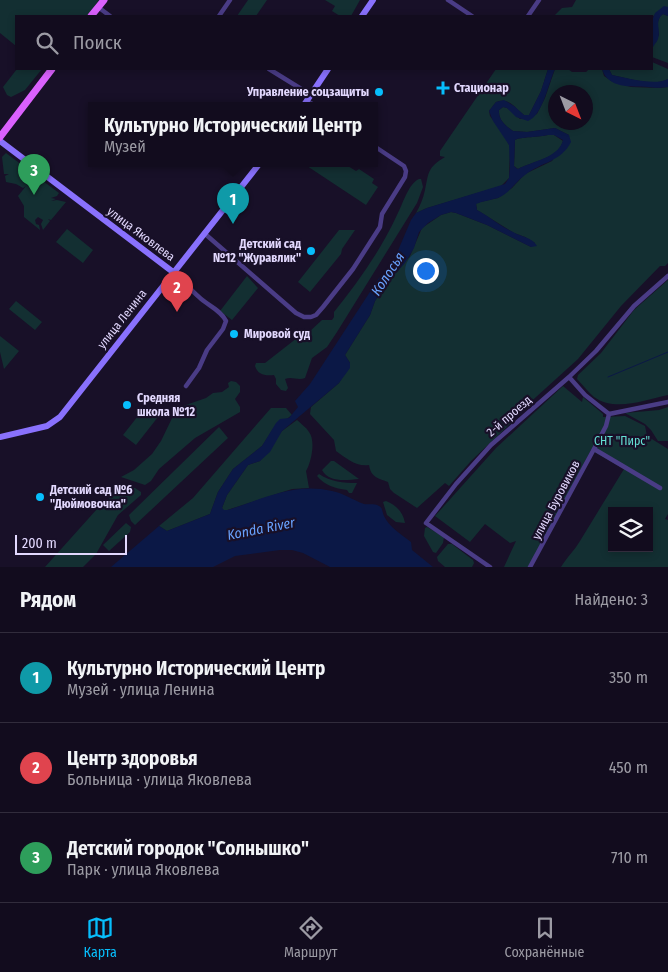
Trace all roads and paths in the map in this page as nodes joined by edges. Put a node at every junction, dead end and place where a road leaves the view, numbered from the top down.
1 (104, 0) edge
2 (230, 0) edge
3 (373, 0) edge
4 (448, 0) edge
5 (461, 0) edge
6 (539, 0) edge
7 (457, 6) junction
8 (98, 7) junction
9 (92, 15) edge
10 (109, 15) edge
11 (220, 15) edge
12 (363, 15) edge
13 (470, 15) edge
14 (529, 15) edge
15 (51, 70) edge
16 (270, 70) edge
17 (327, 70) edge
18 (307, 100) edge
19 (0, 137) edge
20 (0, 141) edge
21 (378, 149) edge
22 (257, 167) edge
23 (204, 233) junction
24 (173, 272) junction
25 (668, 276) edge
26 (569, 377) junction
27 (186, 386) dead end
28 (668, 402) edge
29 (609, 414) junction
30 (0, 437) edge
31 (594, 449) junction
32 (660, 488) dead end
33 (490, 567) edge
34 (530, 567) edge

1 - 8 main road
2 - 11 street
3 - 12 main road
4 - 7 street
5 - 7 street
6 - 14 street
7 - 13 street
8 - 9 main road
8 - 10 street
15 - 19 main road
16 - 18 street
17 - 18 main road
20 - 24 main road, улица Яковлева
21 - 23 street
22 - 23 main road, улица Ленина
23 - 24 main road, улица Ленина
24 - 27 street, улица Яковлева
24 - 30 main road, улица Ленина
25 - 26 street, 2-й проезд
26 - 29 street
26 - 33 street, 2-й проезд
28 - 29 street
29 - 31 street, улица Буровиков
31 - 32 street
31 - 34 street, улица Буровиков

